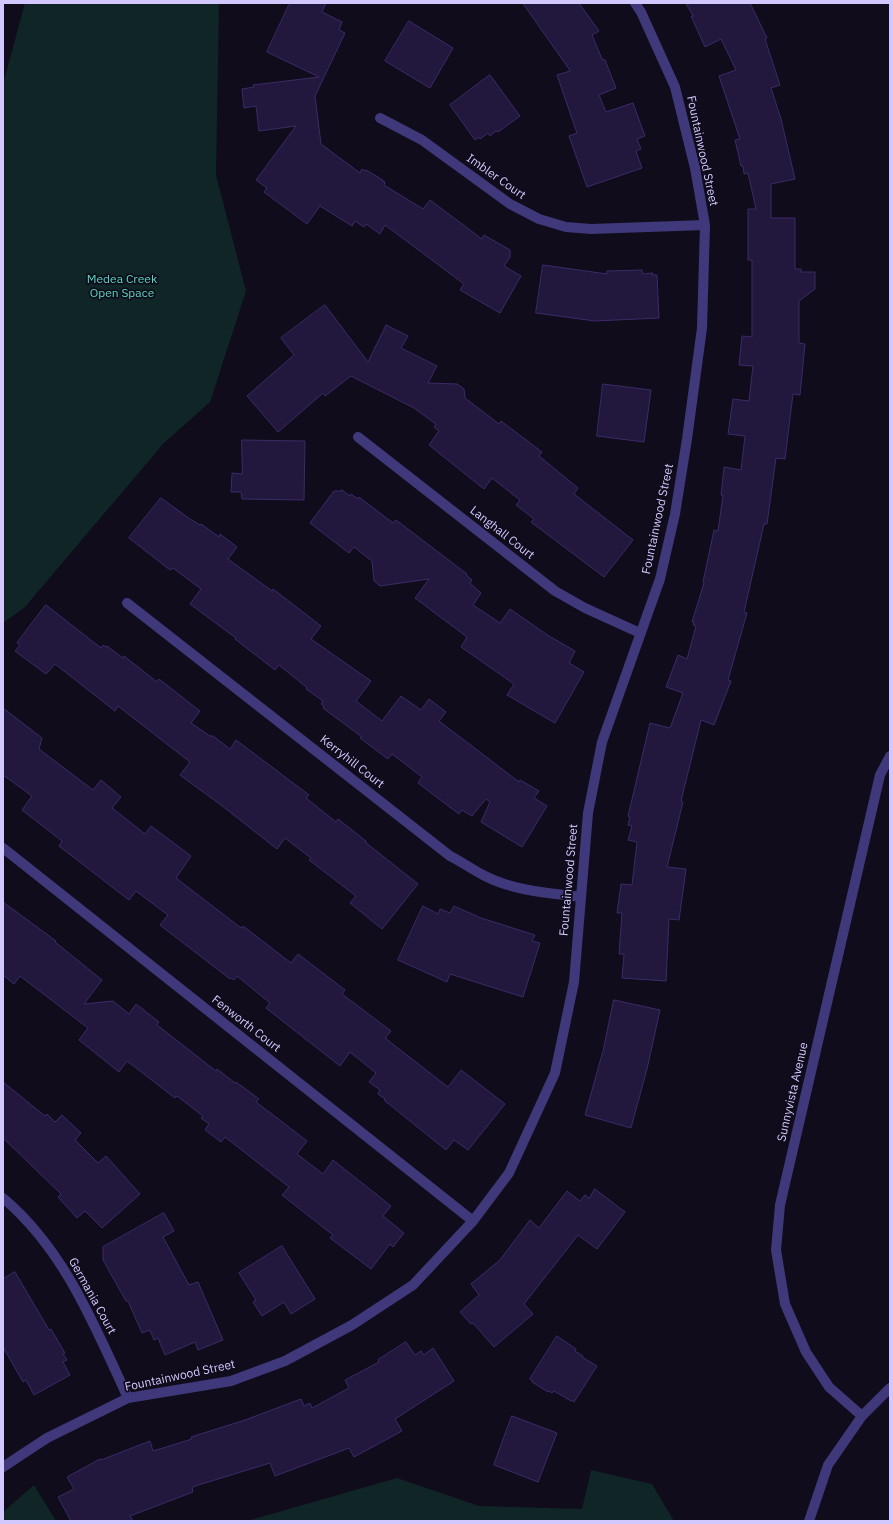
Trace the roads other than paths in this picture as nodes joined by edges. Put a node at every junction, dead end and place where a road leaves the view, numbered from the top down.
1 (635, 3) edge
2 (380, 118) dead end
3 (705, 225) junction
4 (358, 437) dead end
5 (127, 603) dead end
6 (640, 633) junction
7 (890, 756) edge
8 (3, 848) edge
9 (581, 897) junction
10 (3, 1198) edge
11 (473, 1221) junction
12 (890, 1388) edge
13 (128, 1398) junction
14 (862, 1416) junction
15 (3, 1467) edge
16 (809, 1521) edge

1 - 3 street, Fountainwood Street
2 - 3 street, Imbler Court
3 - 6 street, Fountainwood Street
4 - 6 street, Langhall Court
5 - 9 street, Kerryhill Court
6 - 9 street, Fountainwood Street
7 - 14 street, Sunnyvista Avenue
8 - 11 street, Fenworth Court
9 - 11 street, Fountainwood Street
10 - 13 street, Germania Court
11 - 13 street, Fountainwood Street
12 - 14 street
13 - 15 street, Fountainwood Street
14 - 16 street

